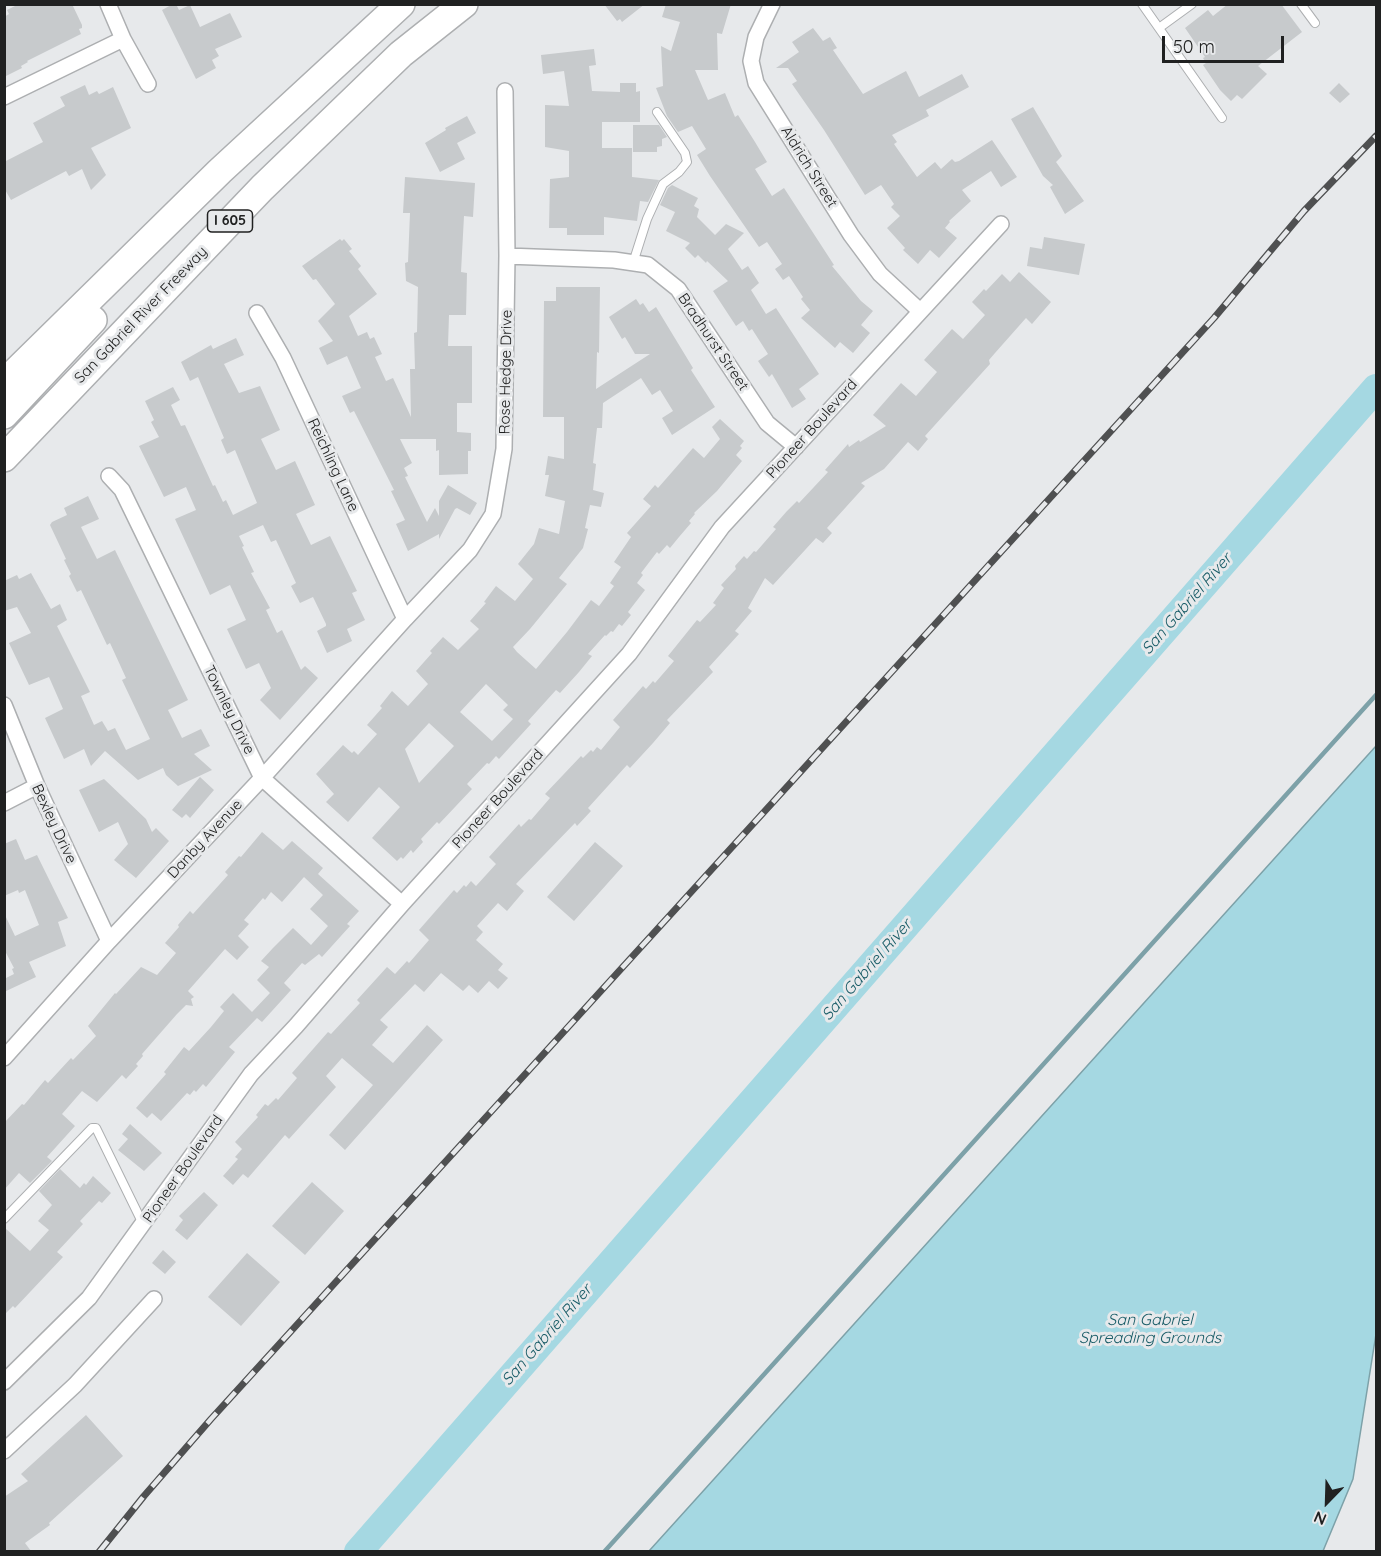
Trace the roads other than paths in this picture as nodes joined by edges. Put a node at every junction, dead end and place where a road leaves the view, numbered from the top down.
1 (108, 4) edge
2 (401, 4) edge
3 (464, 4) edge
4 (772, 4) edge
5 (1142, 4) edge
6 (1192, 4) edge
7 (1301, 4) edge
8 (1315, 23) dead end
9 (1159, 28) junction
10 (123, 39) junction
11 (148, 84) dead end
12 (506, 91) dead end
13 (4, 96) edge
14 (657, 112) dead end
15 (1222, 118) dead end
16 (220, 171) junction
17 (1000, 224) dead end
18 (507, 256) junction
19 (633, 263) junction
20 (920, 311) junction
21 (257, 313) dead end
22 (4, 383) edge
23 (4, 415) edge
24 (796, 447) junction
25 (6, 455) edge
26 (109, 476) dead end
27 (405, 619) junction
28 (4, 705) edge
29 (262, 778) junction
30 (36, 786) junction
31 (4, 803) edge
32 (402, 904) junction
33 (109, 941) junction
34 (4, 1058) edge
35 (4, 1220) edge
36 (143, 1225) junction
37 (154, 1299) dead end
38 (4, 1382) edge
39 (4, 1451) edge

1 - 10 street
2 - 16 highway, I 605
3 - 25 highway, San Gabriel River Freeway / I 605
4 - 20 street, Aldrich Street
5 - 9 lane
6 - 9 lane
7 - 8 lane
9 - 15 lane
10 - 11 street
10 - 13 street
12 - 18 street, Rose Hedge Drive
14 - 19 lane
16 - 22 highway, I 605
16 - 23 highway
17 - 20 street, Pioneer Boulevard
18 - 19 street, Bradhurst Street
18 - 27 street, Rose Hedge Drive
19 - 24 street, Bradhurst Street
20 - 24 street, Pioneer Boulevard
21 - 27 street, Reichling Lane
24 - 32 street, Pioneer Boulevard
26 - 29 street, Townley Drive
27 - 29 street, Danby Avenue
28 - 30 street, Bexley Drive
29 - 32 street, Townley Drive
29 - 33 street, Danby Avenue
30 - 31 street
30 - 33 street, Bexley Drive
32 - 36 street, Pioneer Boulevard
33 - 34 street, Danby Avenue
35 - 36 lane
36 - 38 street, Pioneer Boulevard
37 - 39 street

